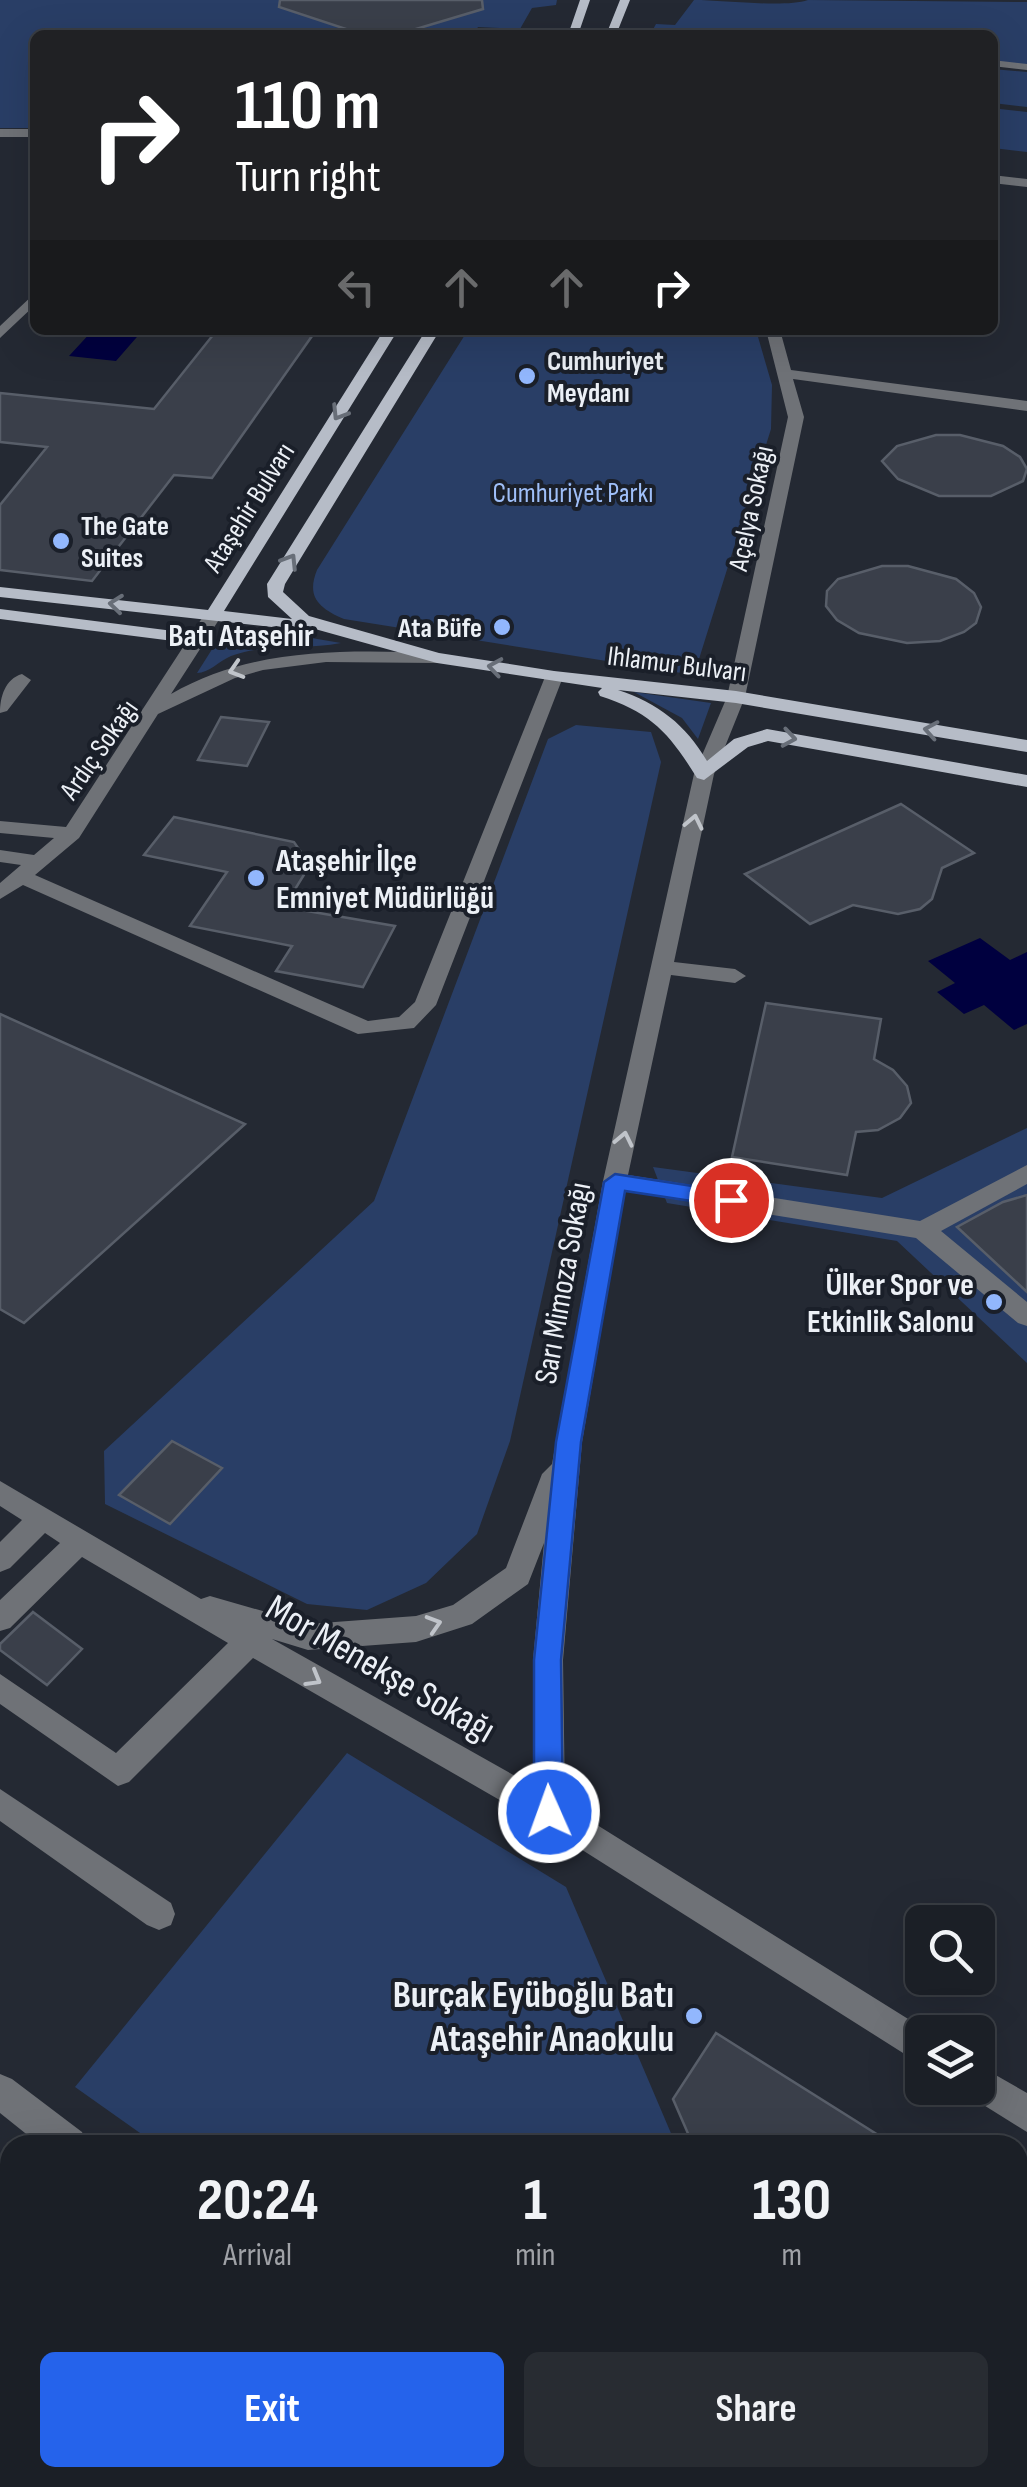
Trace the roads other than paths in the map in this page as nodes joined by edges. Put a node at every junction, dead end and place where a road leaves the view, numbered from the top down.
1 (585, 0) edge
2 (625, 0) edge
3 (574, 30) edge
4 (614, 30) edge
5 (998, 64) edge
6 (1027, 67) edge
7 (0, 136) edge
8 (30, 136) edge
9 (998, 180) edge
10 (1027, 183) edge
11 (30, 303) edge
12 (0, 334) edge
13 (387, 335) edge
14 (430, 335) edge
15 (774, 335) edge
16 (786, 374) junction
17 (1027, 406) edge
18 (0, 592) edge
19 (0, 614) edge
20 (213, 615) junction
21 (323, 628) junction
22 (196, 639) junction
23 (437, 658) junction
24 (554, 677) junction
25 (22, 680) dead end
26 (736, 697) junction
27 (0, 707) edge
28 (152, 713) junction
29 (1027, 746) edge
30 (704, 774) junction
31 (1027, 780) edge
32 (0, 827) edge
33 (72, 834) junction
34 (0, 856) edge
35 (42, 862) junction
36 (22, 877) junction
37 (0, 893) edge
38 (662, 967) junction
39 (736, 976) dead end
40 (1027, 1173) edge
41 (615, 1182) junction
42 (924, 1230) junction
43 (1027, 1316) edge
44 (568, 1442) junction
45 (0, 1492) edge
46 (42, 1518) junction
47 (80, 1541) junction
48 (0, 1560) edge
49 (169, 1595) junction
50 (0, 1620) edge
51 (249, 1642) junction
52 (0, 1688) edge
53 (0, 1803) edge
54 (549, 1812) junction
55 (159, 1914) dead end
56 (905, 2037) edge
57 (0, 2091) edge
58 (995, 2093) edge
59 (1027, 2114) edge
60 (55, 2135) edge

1 - 3 main road
2 - 4 main road
5 - 6 street
7 - 8 street
9 - 10 street
11 - 12 street
13 -> 20 main road, Ataşehir Bulvarı
21 -> 14 main road, Ataşehir Bulvarı
15 - 16 street, Açelya Sokağı
16 - 17 street
16 - 26 street, Açelya Sokağı
20 -> 18 main road
19 - 22 main road
20 - 21 main road
20 - 22 street, Ataşehir Bulvarı
21 - 23 main road, Ihlamur Bulvarı
22 - 28 street, Ataşehir Bulvarı
24 -> 23 main road, Ihlamur Bulvarı
23 -> 28 street, Ardıç Sokağı
24 - 26 main road, Ihlamur Bulvarı
24 - 30 main road
24 - 36 street
25 - 27 street
29 -> 26 main road, Ihlamur Bulvarı
26 - 30 street, Açelya Sokağı
28 - 33 street, Ardıç Sokağı
30 -> 31 main road
38 -> 30 street, Sarı Mimoza Sokağı
32 - 33 street
33 - 35 street, Ardıç Sokağı
34 - 35 street
35 - 36 street, Ardıç Sokağı
36 - 37 street, Ardıç Sokağı
38 - 39 street
41 -> 38 street, Sarı Mimoza Sokağı
40 - 42 street
41 - 42 street
41 - 44 street, Sarı Mimoza Sokağı
42 - 43 street
49 -> 44 street
44 - 54 street, Sarı Mimoza Sokağı
45 - 46 street, Mor Menekşe Sokağı
46 - 47 street, Mor Menekşe Sokağı
46 - 48 street
47 - 49 street, Mor Menekşe Sokağı
47 - 50 street
49 - 51 street, Mor Menekşe Sokağı
51 - 52 street
51 -> 54 street, Mor Menekşe Sokağı
53 - 55 street
54 - 56 street, Mor Menekşe Sokağı
57 - 60 street
58 - 59 street

